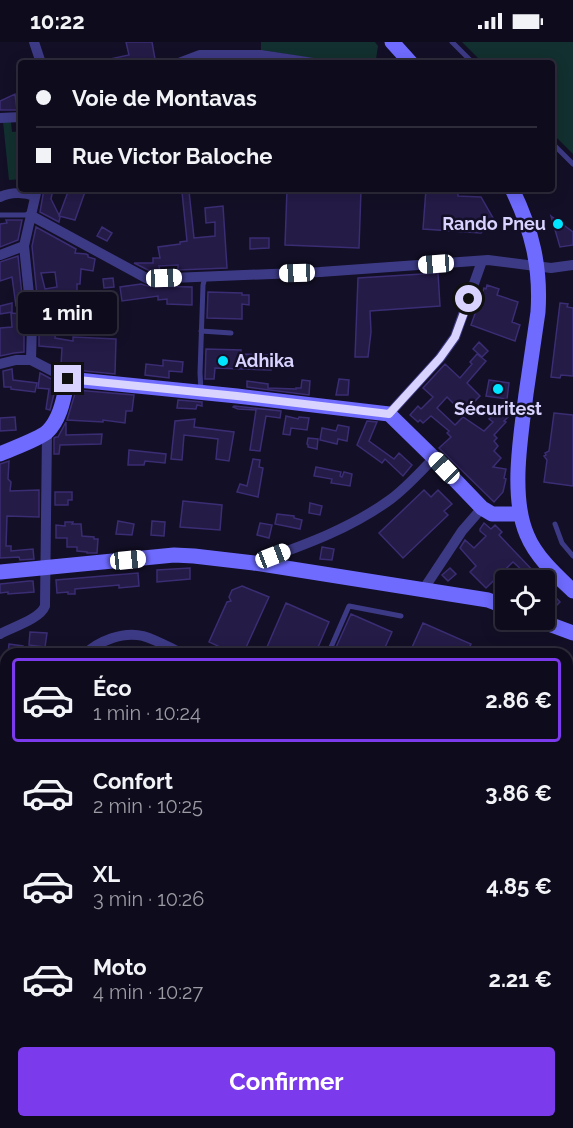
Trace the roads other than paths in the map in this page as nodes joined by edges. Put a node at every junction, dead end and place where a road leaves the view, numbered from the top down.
1 (34, 42) edge
2 (379, 42) edge
3 (452, 42) edge
4 (396, 51) edge
5 (39, 60) edge
6 (187, 60) edge
7 (294, 60) edge
8 (470, 60) edge
9 (18, 117) edge
10 (0, 118) edge
11 (555, 146) edge
12 (573, 164) edge
13 (36, 192) edge
14 (513, 192) edge
15 (0, 197) edge
16 (30, 214) junction
17 (0, 215) edge
18 (24, 246) junction
19 (0, 255) edge
20 (482, 261) junction
21 (573, 265) edge
22 (537, 266) junction
23 (205, 277) junction
24 (201, 331) junction
25 (231, 333) dead end
26 (31, 360) junction
27 (0, 364) edge
28 (68, 379) junction
29 (201, 393) junction
30 (389, 414) junction
31 (47, 432) junction
32 (0, 454) edge
33 (434, 458) junction
34 (482, 508) junction
35 (521, 516) junction
36 (555, 524) dead end
37 (573, 556) edge
38 (254, 563) junction
39 (46, 568) junction
40 (0, 572) edge
41 (423, 590) junction
42 (573, 591) edge
43 (495, 603) edge
44 (401, 616) dead end
45 (555, 626) edge
46 (573, 633) edge
47 (0, 634) edge
48 (91, 648) edge
49 (169, 648) edge
50 (331, 648) edge

1 - 5 street
2 - 4 street
3 - 8 lane
6 - 7 street
9 - 10 street
11 - 12 lane
13 - 15 street
13 - 16 street
14 - 22 street
16 - 17 lane
16 - 18 street
16 - 23 street
18 - 19 street
18 - 26 street
20 - 22 street
20 - 23 street
20 - 30 street
21 - 22 street
22 - 35 street
23 - 24 lane
24 - 25 lane
24 - 29 lane
26 - 27 street
26 - 28 street
28 - 29 street
28 - 31 street
29 - 30 street
30 - 33 street
31 - 32 street
31 - 39 street
33 - 34 street
33 - 38 street
34 - 35 street
34 - 41 street
35 - 42 street
36 - 37 lane
38 - 39 street
38 - 41 street
39 - 40 street
39 - 47 street
41 - 43 street
44 - 50 lane
45 - 46 street
48 - 49 street

